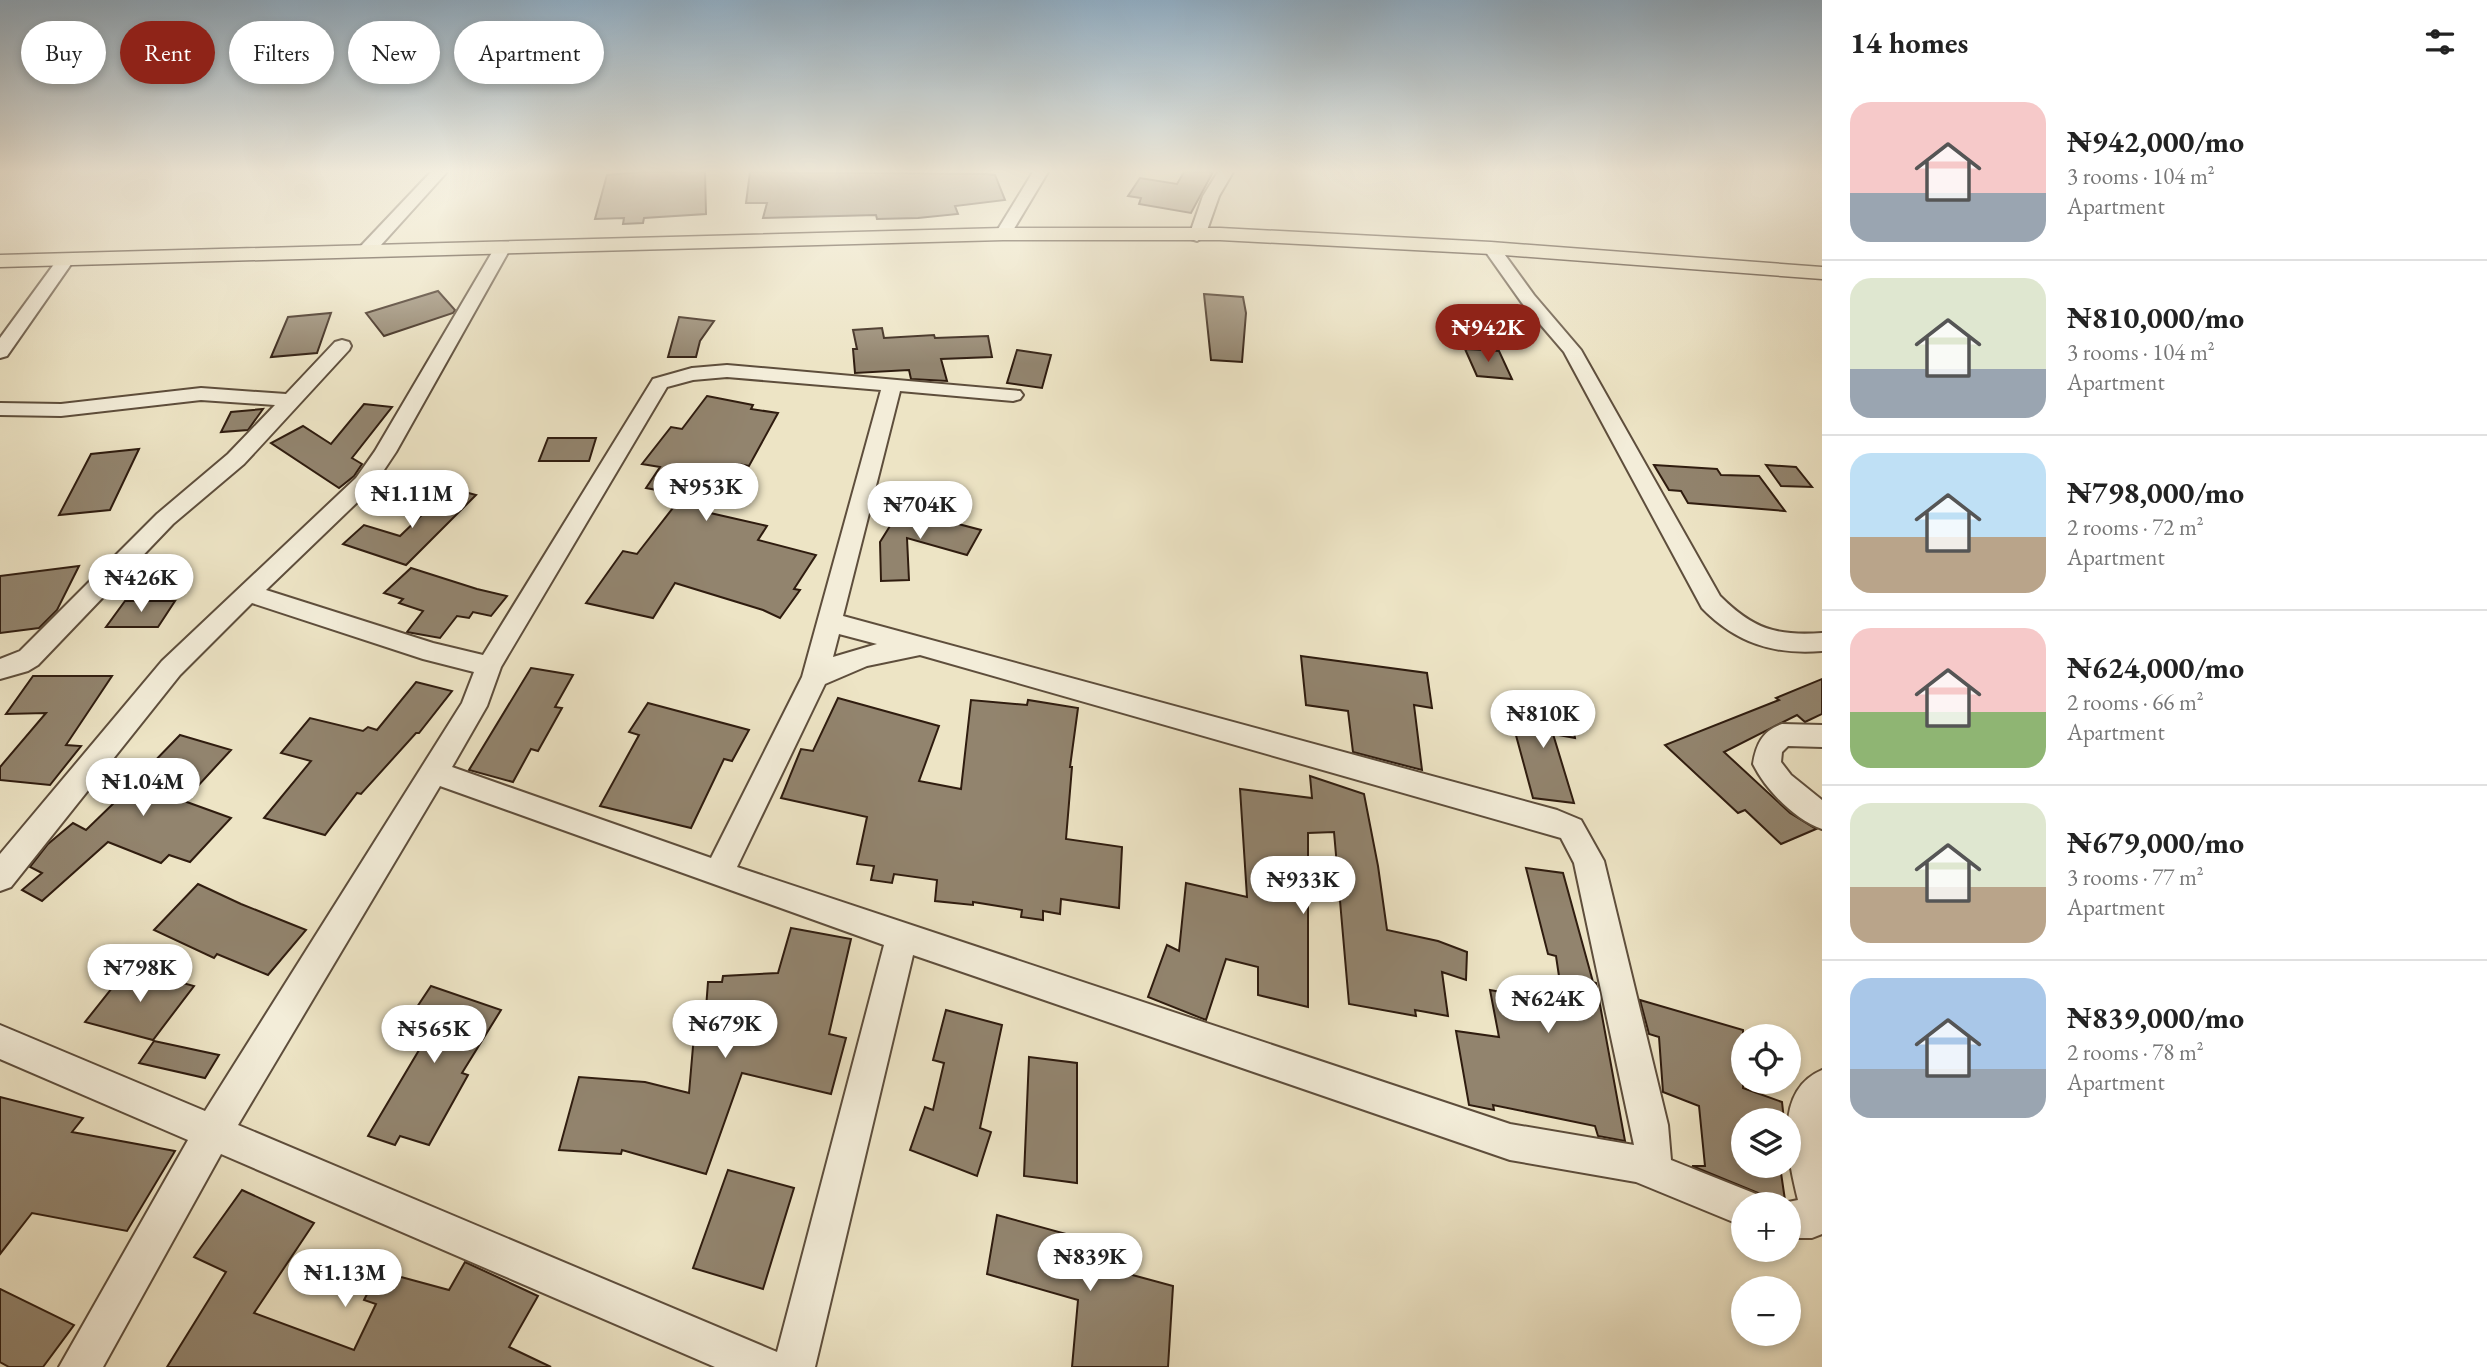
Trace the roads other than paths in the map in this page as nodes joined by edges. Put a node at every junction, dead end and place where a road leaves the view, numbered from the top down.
1 (380, 236) edge
2 (943, 236) edge
3 (1177, 236) edge
4 (1197, 236) joint
5 (1491, 248) junction
6 (502, 249) junction
7 (365, 252) junction
8 (66, 260) junction
9 (0, 261) edge
10 (1822, 273) edge
11 (342, 346) dead end
12 (0, 352) edge
13 (892, 385) junction
14 (1013, 395) dead end
15 (290, 400) junction
16 (0, 409) edge
17 (248, 593) junction
18 (830, 622) junction
19 (1822, 642) edge
20 (920, 646) junction
21 (489, 666) junction
22 (0, 669) edge
23 (815, 677) junction
24 (1822, 736) edge
25 (433, 772) junction
26 (1822, 817) edge
27 (718, 874) junction
28 (0, 877) edge
29 (902, 936) junction
30 (0, 1042) edge
31 (1822, 1087) edge
32 (213, 1132) junction
33 (1636, 1164) junction
34 (1731, 1202) edge
35 (1801, 1219) edge
36 (80, 1367) edge
37 (764, 1367) edge
38 (794, 1367) edge

1 - 7 street
2 - 6 main road
3 - 4 main road
4 - 5 main road
5 - 10 main road
5 - 19 street
6 - 7 main road
6 - 17 street
7 - 8 main road
8 - 9 main road
8 - 12 street
11 - 15 street
13 - 14 street
13 - 18 street
13 - 21 street
15 - 16 street
15 - 22 street
17 - 21 street
17 - 28 street
18 - 20 street
18 - 23 street
20 - 23 street
20 - 33 street
21 - 25 street
23 - 27 street
24 - 26 street
25 - 27 street
25 - 32 street
27 - 29 street
29 - 33 street
29 - 38 street
30 - 32 street
31 - 35 street
32 - 36 street
32 - 37 street
33 - 34 street

